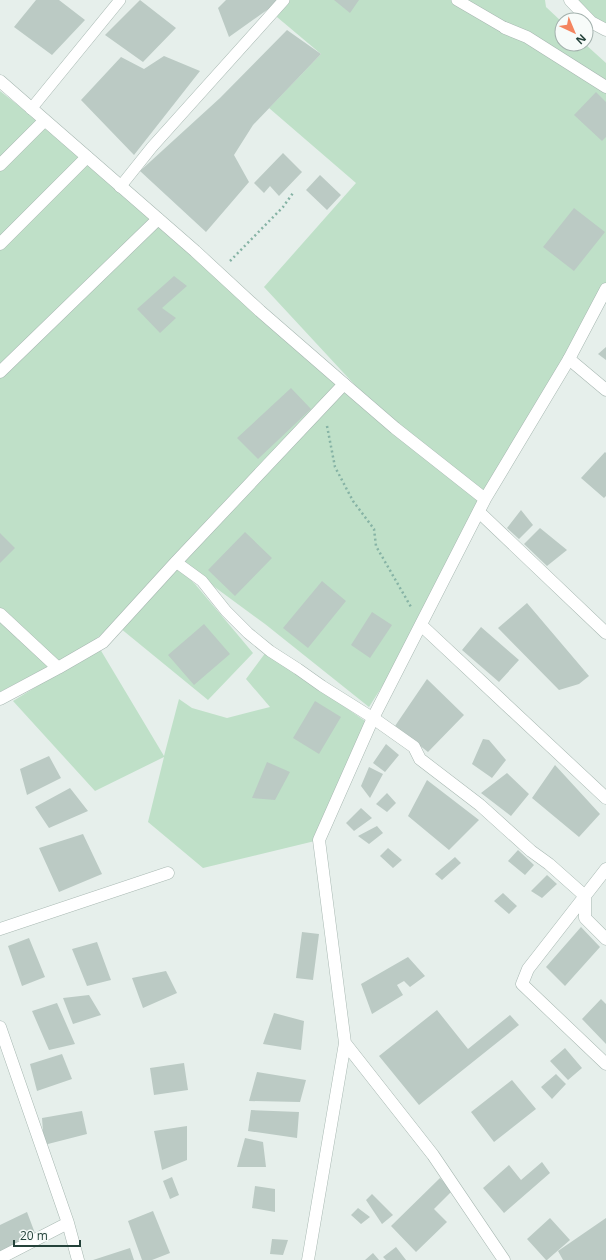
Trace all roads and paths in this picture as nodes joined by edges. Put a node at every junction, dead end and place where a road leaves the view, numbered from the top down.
1 (120, 0) edge
2 (284, 0) edge
3 (456, 0) edge
4 (570, 0) edge
5 (505, 28) joint
6 (606, 30) edge
7 (0, 81) edge
8 (606, 87) edge
9 (31, 108) junction
10 (44, 120) junction
11 (87, 157) junction
12 (0, 164) edge
13 (120, 187) junction
14 (293, 192) dead end
15 (158, 219) junction
16 (0, 244) edge
17 (219, 273) junction
18 (606, 290) edge
19 (569, 359) junction
20 (0, 372) edge
21 (344, 384) junction
22 (606, 390) edge
23 (323, 406) junction
24 (485, 499) junction
25 (479, 512) junction
26 (176, 562) junction
27 (0, 614) edge
28 (422, 625) junction
29 (606, 633) edge
30 (58, 668) junction
31 (0, 699) edge
32 (373, 718) junction
33 (606, 798) edge
34 (606, 869) edge
35 (168, 873) dead end
36 (585, 896) junction
37 (0, 929) edge
38 (606, 939) edge
39 (0, 1027) edge
40 (345, 1042) junction
41 (606, 1064) edge
42 (68, 1223) junction
43 (0, 1258) edge
44 (78, 1260) edge
45 (308, 1260) edge
46 (504, 1260) edge

1 - 9 lane
2 - 13 lane
3 - 5 lane
4 - 6 street
5 - 8 street
7 - 9 street
9 - 10 street
10 - 11 street
10 - 12 street
11 - 13 street
11 - 16 street
13 - 15 street
14 - 17 path
15 - 17 street
15 - 20 street
17 - 21 street
18 - 19 street
19 - 22 street
19 - 24 street
21 - 23 street
21 - 24 street
23 - 26 street
23 - 28 path
24 - 25 street
25 - 28 street
25 - 29 street
26 - 30 street
26 - 32 lane
27 - 30 street
28 - 32 street
28 - 33 street
30 - 31 street
32 - 36 street
32 - 40 street
34 - 36 street
35 - 37 street
36 - 38 street
36 - 41 street
39 - 42 street
40 - 45 street
40 - 46 street
42 - 43 street
42 - 44 street

